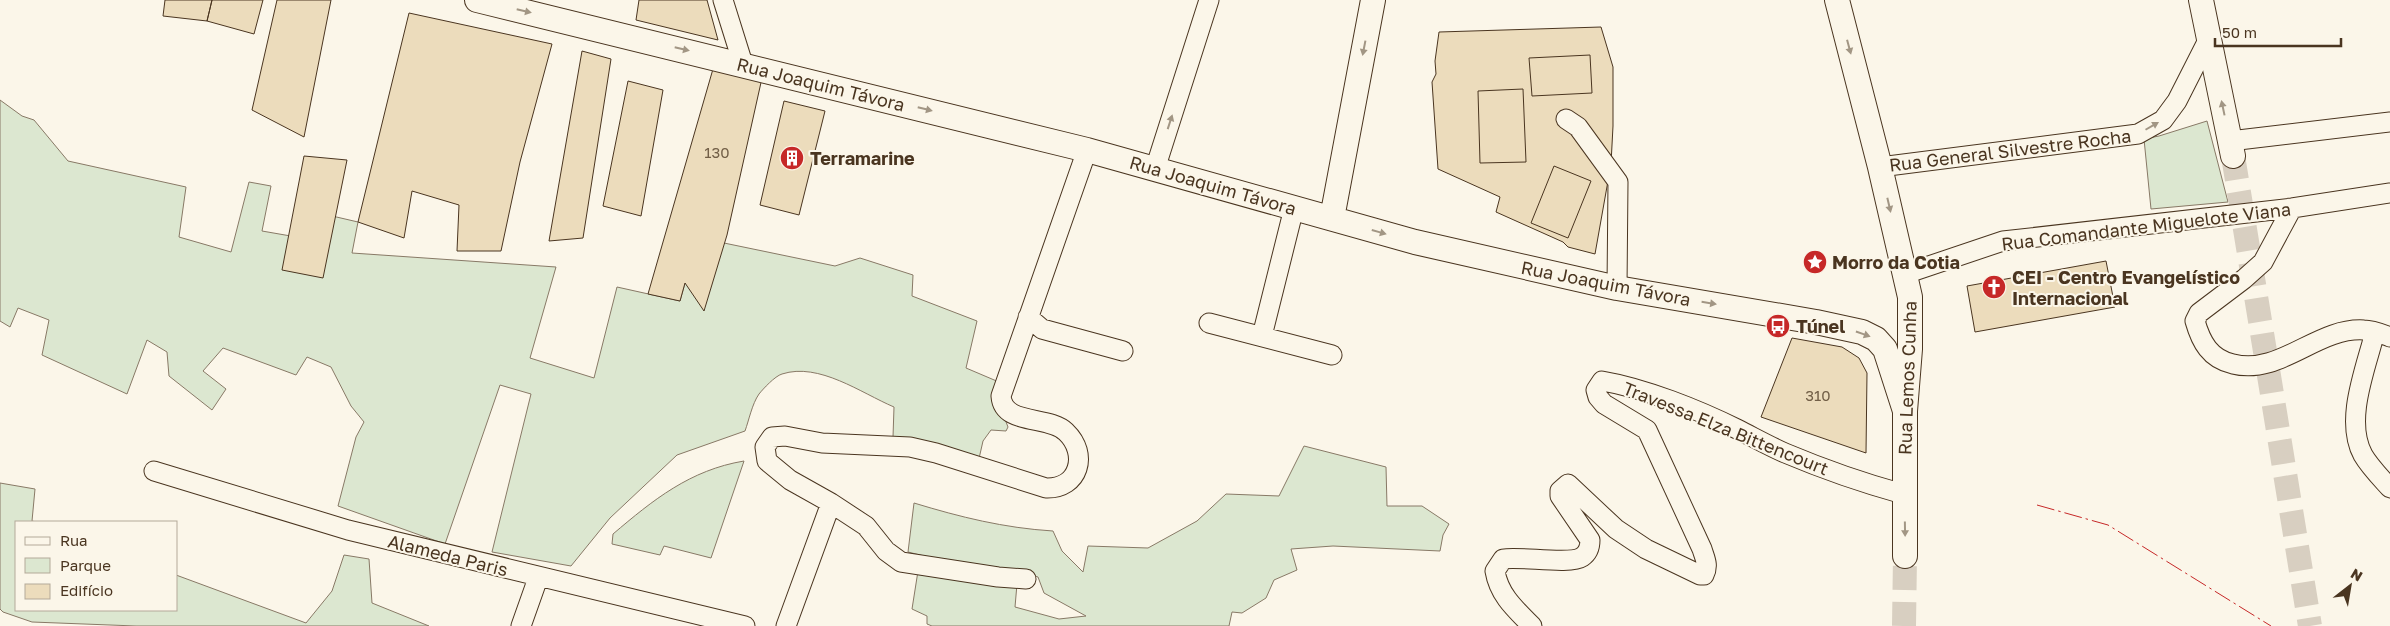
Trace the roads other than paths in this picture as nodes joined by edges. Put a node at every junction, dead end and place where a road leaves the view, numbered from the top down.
1 (477, 0) edge
2 (723, 0) edge
3 (1209, 0) edge
4 (1373, 0) edge
5 (1836, 0) edge
6 (2201, 0) edge
7 (2209, 38) junction
8 (743, 64) junction
9 (1566, 119) dead end
10 (2390, 122) edge
11 (2232, 149) joint
12 (1087, 150) junction
13 (1880, 166) junction
14 (1155, 169) junction
15 (2390, 193) edge
16 (1294, 208) junction
17 (2292, 208) junction
18 (1332, 218) junction
19 (1905, 274) junction
20 (1617, 288) junction
21 (1028, 317) junction
22 (1209, 322) dead end
23 (2382, 334) edge
24 (1262, 336) junction
25 (1123, 351) dead end
26 (1332, 355) dead end
27 (1905, 411) junction
28 (154, 471) dead end
29 (2390, 488) edge
30 (1903, 494) junction
31 (830, 503) junction
32 (1905, 556) tunnel mouth
33 (538, 578) junction
34 (1026, 578) dead end
35 (521, 626) edge
36 (745, 626) edge
37 (786, 626) edge
38 (1532, 626) edge

1 -> 8 main road, Rua Joaquim Távora
2 - 8 street
14 -> 3 street
4 -> 18 main road
5 -> 13 main road, Rua Lemos Cunha
6 - 7 main road
11 -> 7 main road
13 -> 7 street, Rua General Silvestre Rocha
8 -> 12 main road, Rua Joaquim Távora
9 - 20 street
10 - 11 street
12 - 14 main road, Rua Joaquim Távora
12 - 21 street
13 -> 19 main road, Rua Lemos Cunha
14 - 16 main road, Rua Joaquim Távora
15 - 17 street, Rua Comandante Miguelote Viana
16 - 18 main road, Rua Joaquim Távora
16 - 24 street
17 - 19 street, Rua Comandante Miguelote Viana
17 - 23 street
18 -> 20 main road, Rua Joaquim Távora
19 - 27 main road, Rua Lemos Cunha
20 -> 27 main road, Rua Joaquim Távora
21 - 25 street
21 - 31 street
22 - 24 street
23 - 29 street
24 - 26 street
27 - 30 main road, Rua Lemos Cunha
28 - 33 street, Alameda Paris
30 -> 32 main road, Rua Lemos Cunha
30 - 38 street, Travessa Elza Bittencourt
31 - 34 street
31 - 37 street
33 - 35 street
33 - 36 street, Alameda Paris

